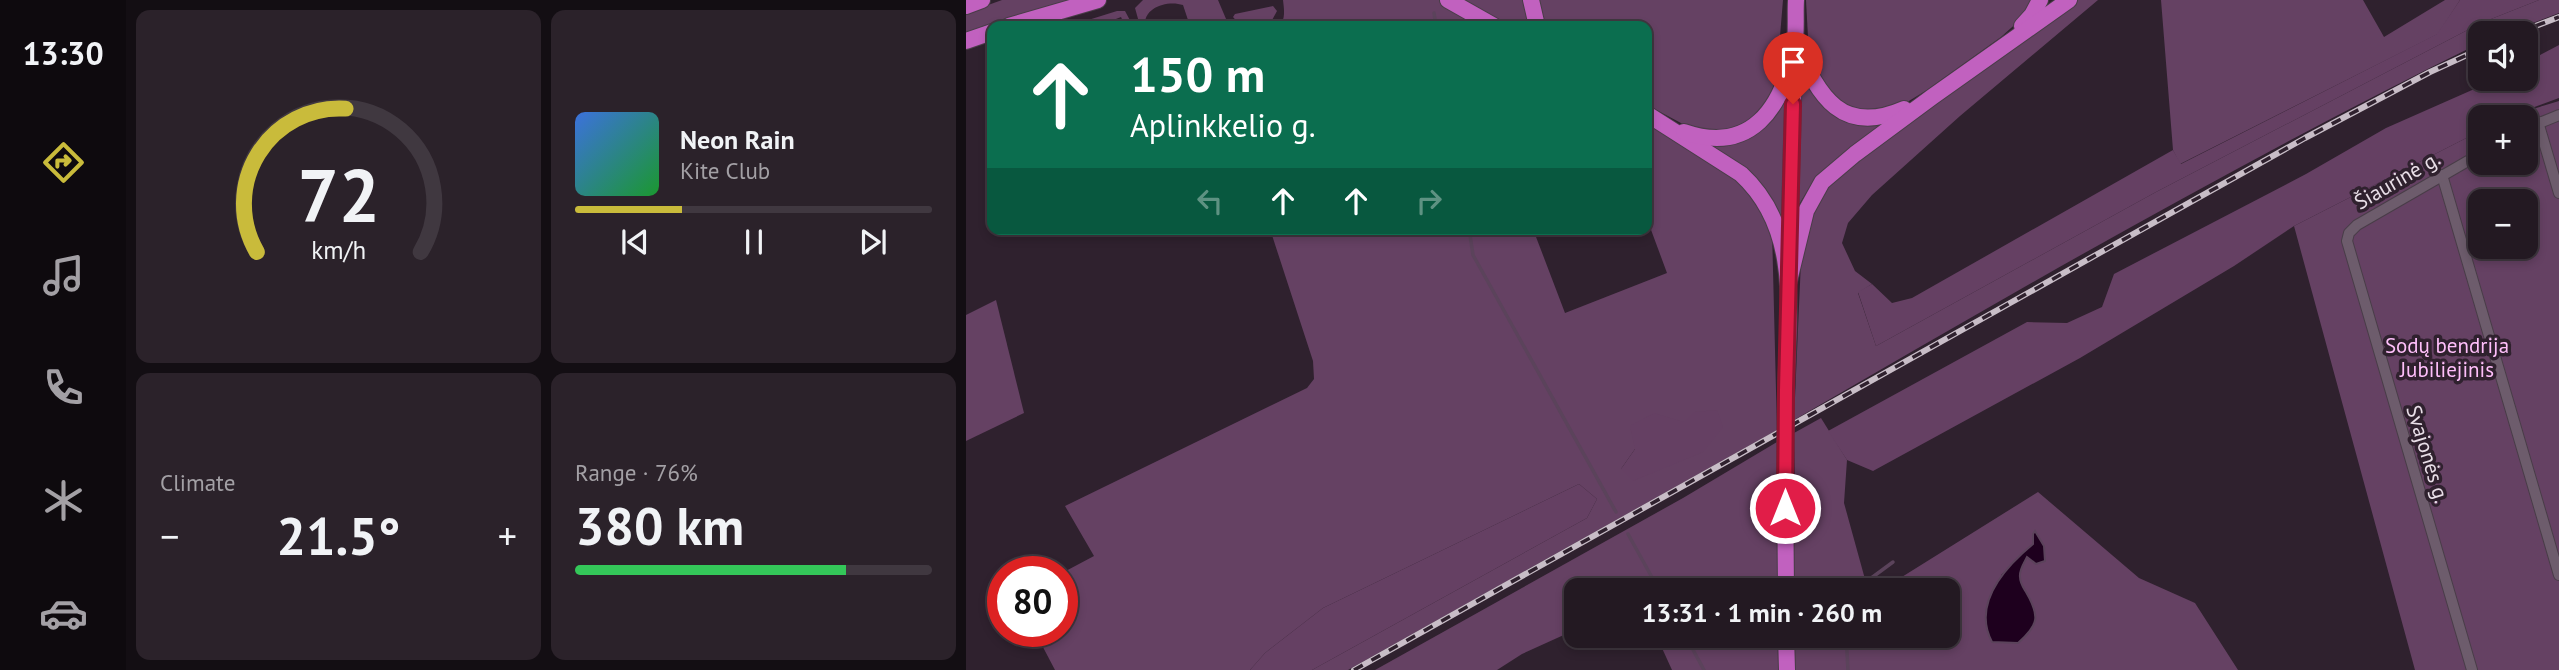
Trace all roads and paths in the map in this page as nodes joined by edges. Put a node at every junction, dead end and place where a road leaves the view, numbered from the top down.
1 (982, 0) edge
2 (1098, 0) edge
3 (1448, 0) edge
4 (1531, 0) edge
5 (1796, 0) edge
6 (2040, 0) edge
7 (2069, 0) edge
8 (966, 6) edge
9 (1026, 21) edge
10 (1485, 21) edge
11 (1535, 21) edge
12 (987, 34) edge
13 (966, 41) edge
14 (2008, 41) junction
15 (1794, 45) junction
16 (1932, 97) junction
17 (2559, 115) edge
18 (1652, 117) edge
19 (2539, 122) joint
20 (1665, 125) junction
21 (2468, 161) edge
22 (2442, 176) junction
23 (2559, 193) edge
24 (2347, 249) joint
25 (1789, 276) junction
26 (2559, 575) edge
27 (1786, 578) edge
28 (1786, 648) edge
29 (1787, 670) edge
30 (2472, 670) edge

1 - 8 highway
2 - 9 highway
3 - 10 highway
4 - 11 highway
5 - 15 highway
6 - 14 highway
7 - 14 highway
12 - 13 highway
14 - 16 highway
15 - 16 highway
15 - 20 highway
15 - 25 highway
16 - 25 highway
17 - 19 street
18 - 20 highway
19 - 23 street
20 - 25 highway
21 - 22 street, Šiaurinė g.
22 - 24 street, Šiaurinė g.
22 - 26 street
24 - 30 street, Svajonės g.
25 - 27 highway, bridge
28 - 29 highway

